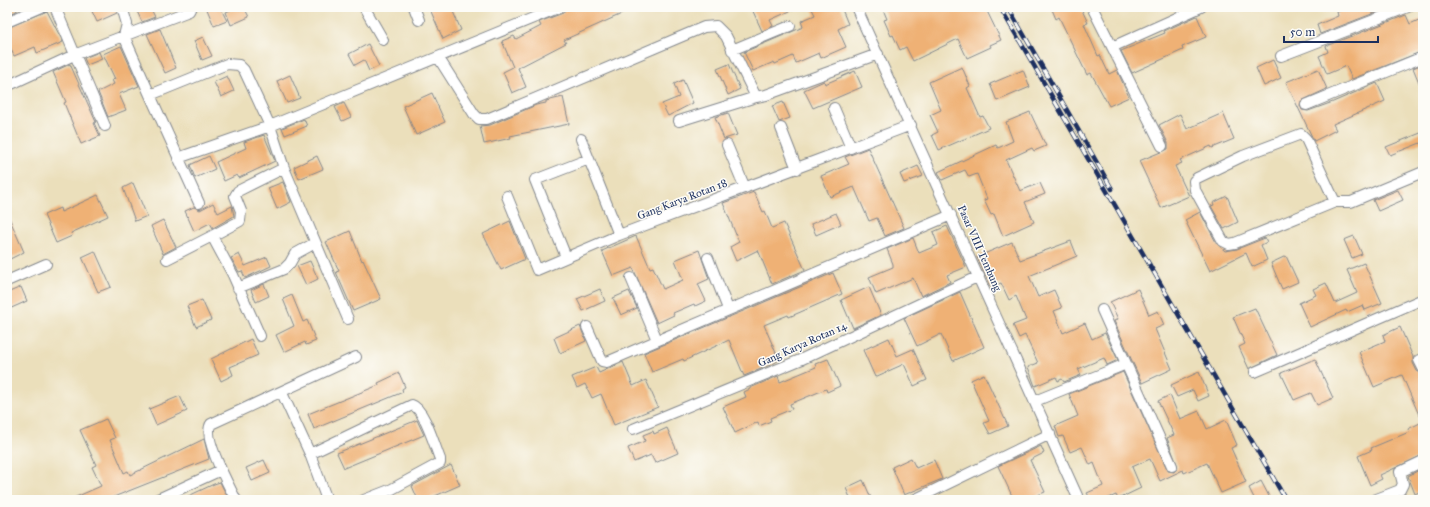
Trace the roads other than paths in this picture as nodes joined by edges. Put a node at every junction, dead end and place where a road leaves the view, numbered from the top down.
1 (42, 7) edge
2 (55, 7) edge
3 (122, 7) edge
4 (191, 7) edge
5 (364, 7) edge
6 (414, 7) edge
7 (560, 7) edge
8 (856, 7) edge
9 (1092, 7) edge
10 (1201, 7) edge
11 (1408, 7) edge
12 (419, 20) dead end
13 (7, 22) edge
14 (790, 26) dead end
15 (124, 36) junction
16 (383, 40) dead end
17 (1112, 47) junction
18 (732, 50) junction
19 (878, 54) junction
20 (74, 55) junction
21 (1281, 56) dead end
22 (438, 57) junction
23 (1423, 57) edge
24 (7, 86) edge
25 (150, 95) junction
26 (756, 97) junction
27 (1306, 105) dead end
28 (834, 108) dead end
29 (679, 121) dead end
30 (911, 125) junction
31 (105, 126) dead end
32 (270, 126) junction
33 (781, 128) dead end
34 (581, 139) dead end
35 (727, 145) dead end
36 (1162, 146) dead end
37 (851, 148) junction
38 (178, 158) junction
39 (589, 159) junction
40 (284, 168) junction
41 (797, 168) junction
42 (1423, 172) edge
43 (745, 188) junction
44 (507, 196) dead end
45 (199, 202) dead end
46 (1335, 202) junction
47 (952, 215) junction
48 (619, 235) junction
49 (212, 236) junction
50 (314, 243) junction
51 (167, 258) dead end
52 (566, 258) junction
53 (708, 258) dead end
54 (46, 264) dead end
55 (979, 276) junction
56 (631, 278) dead end
57 (7, 281) edge
58 (238, 288) junction
59 (1423, 299) edge
60 (728, 309) junction
61 (1102, 310) dead end
62 (348, 319) dead end
63 (587, 327) dead end
64 (260, 336) dead end
65 (657, 340) junction
66 (356, 357) dead end
67 (1126, 364) junction
68 (1255, 372) dead end
69 (282, 393) junction
70 (1035, 401) junction
71 (633, 429) dead end
72 (1050, 434) junction
73 (310, 454) junction
74 (1423, 461) edge
75 (1172, 466) dead end
76 (221, 470) junction
77 (156, 500) edge
78 (236, 500) edge
79 (328, 500) edge
80 (364, 500) edge
81 (914, 500) edge
82 (1079, 500) edge
83 (1374, 500) edge

1 - 13 street
2 - 20 street
3 - 15 street
4 - 15 street
5 - 16 street
6 - 12 street
7 - 22 street
8 - 19 street, Pasar VIII Tembung
9 - 17 street
10 - 17 street
11 - 21 street
14 - 18 street
15 - 20 street
15 - 25 street
17 - 36 street
18 - 22 street
18 - 26 street
19 - 26 street
19 - 30 street, Pasar VIII Tembung
20 - 24 street
20 - 31 street
22 - 32 street
23 - 27 street
25 - 32 street
25 - 38 street
26 - 29 street
28 - 37 street
30 - 37 street, Gang Karya Rotan 18
30 - 47 street, Pasar VIII Tembung
32 - 38 street
32 - 40 street
33 - 41 street
34 - 39 street
35 - 43 street
37 - 41 street, Gang Karya Rotan 18
38 - 45 street
39 - 48 street
39 - 52 street
40 - 49 street
40 - 50 street
41 - 43 street, Gang Karya Rotan 18
42 - 46 street
43 - 48 street, Gang Karya Rotan 18
44 - 52 street, Gang Karya Rotan 18
46 - 46 street
47 - 55 street, Pasar VIII Tembung
47 - 60 street
48 - 52 street, Gang Karya Rotan 18
49 - 51 street
49 - 58 street
50 - 58 street
50 - 62 street
53 - 60 street
54 - 57 street
55 - 70 street, Pasar VIII Tembung
55 - 71 street, Gang Karya Rotan 14
56 - 65 street
58 - 64 street
59 - 68 street
60 - 65 street
61 - 67 street
63 - 65 street
66 - 69 street
67 - 70 street
67 - 75 street
69 - 73 street
69 - 76 street
70 - 72 street, Pasar VIII Tembung
72 - 81 street
72 - 82 street, Pasar VIII Tembung
73 - 79 street
73 - 80 street
74 - 83 street
76 - 77 street
76 - 78 street

